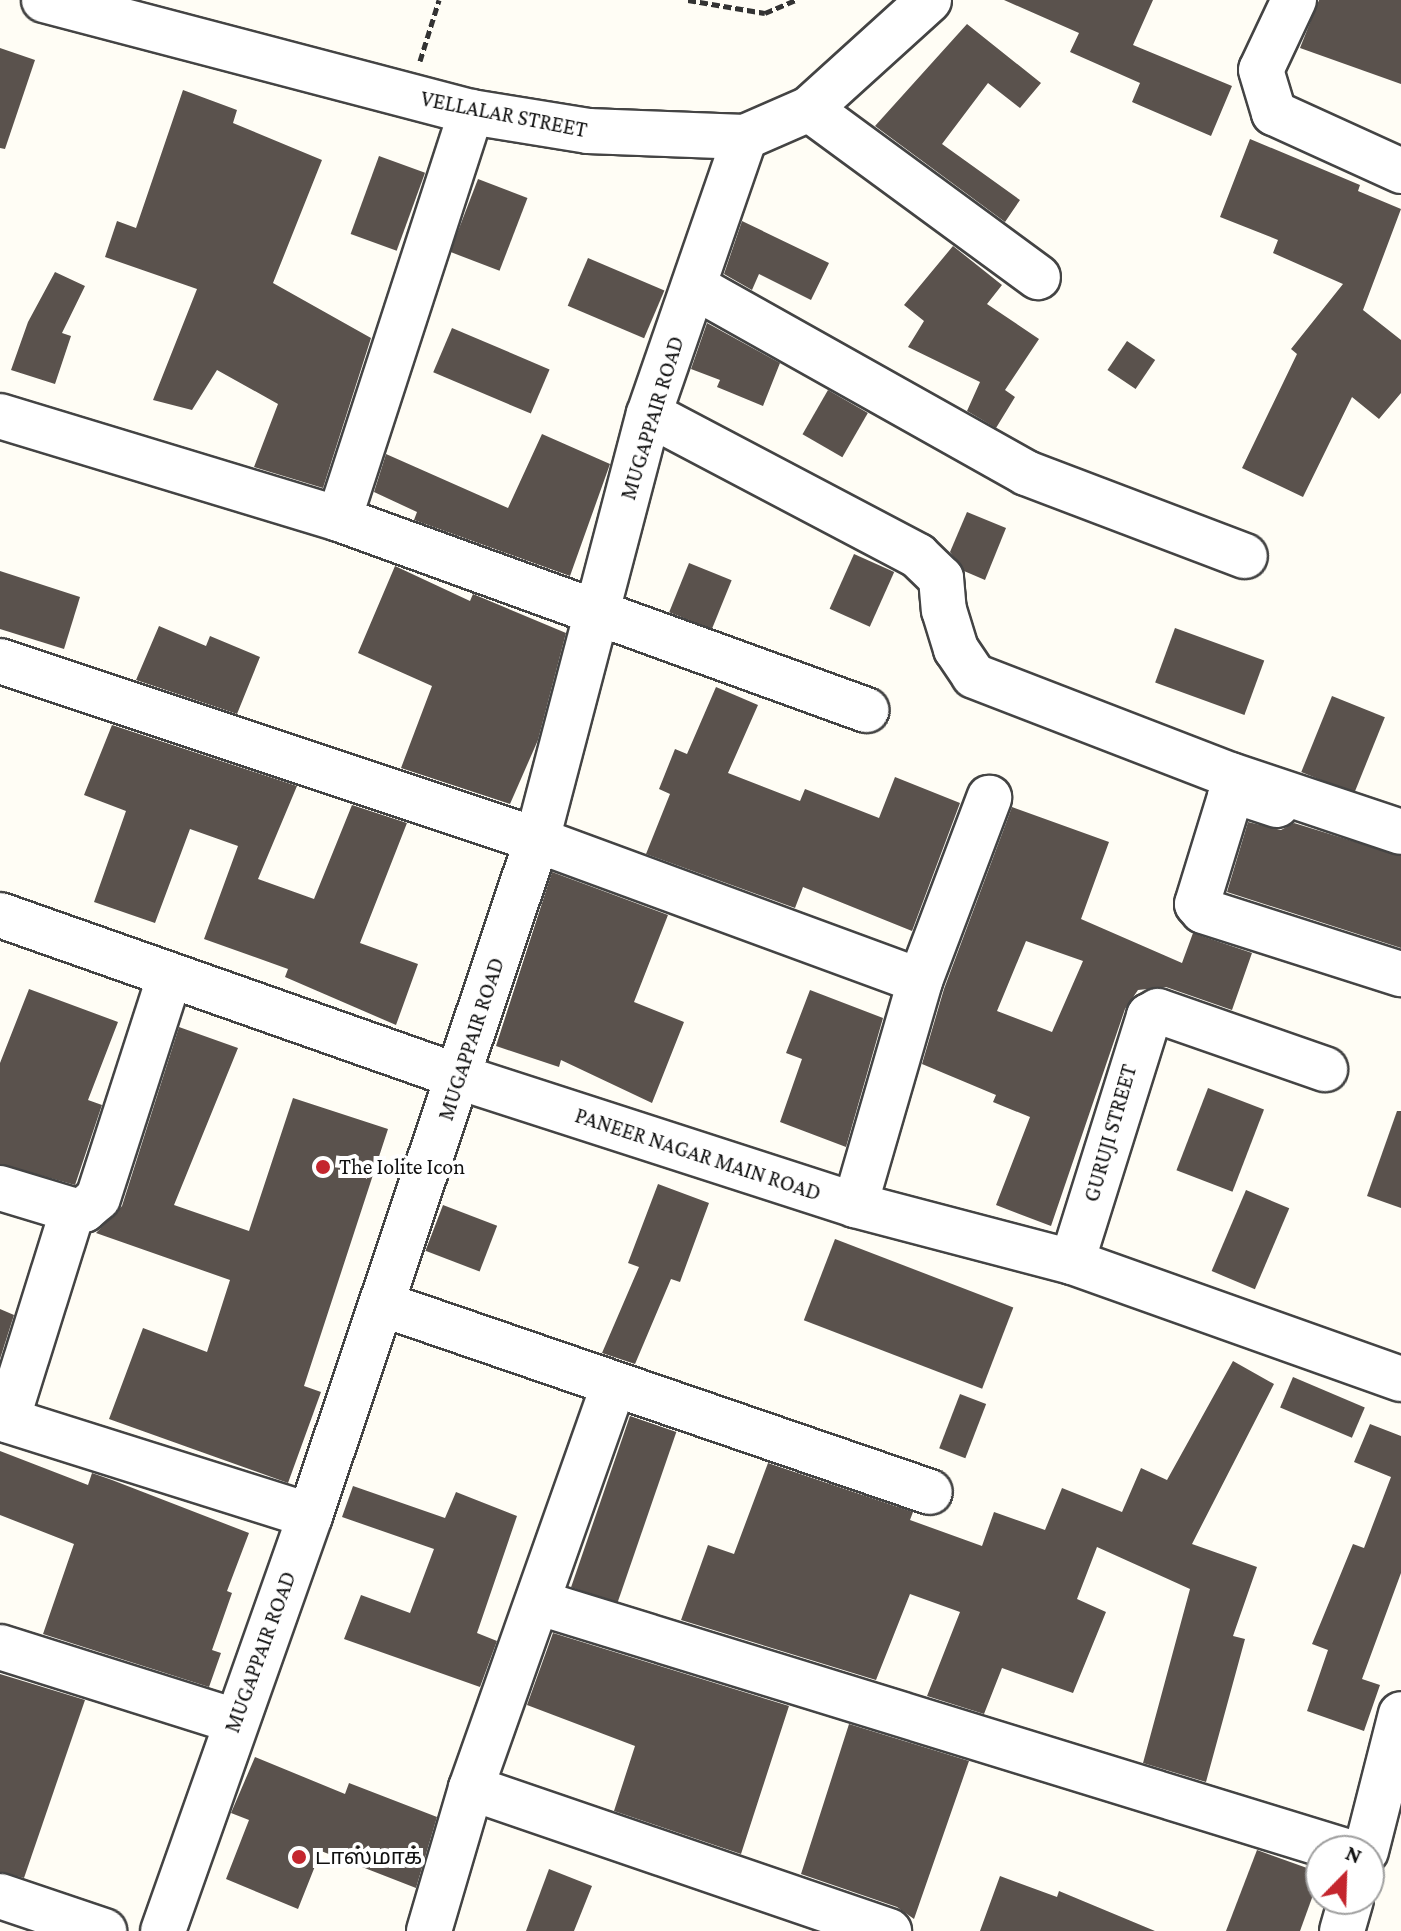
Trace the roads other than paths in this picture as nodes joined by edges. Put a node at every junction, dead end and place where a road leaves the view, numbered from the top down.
1 (44, 0) edge
2 (929, 0) edge
3 (1294, 0) edge
4 (809, 109) junction
5 (471, 112) junction
6 (745, 137) junction
7 (1401, 171) edge
8 (1038, 277) dead end
9 (695, 287) junction
10 (649, 414) junction
11 (0, 416) edge
12 (339, 519) junction
13 (1245, 556) dead end
14 (600, 611) junction
15 (0, 661) edge
16 (866, 710) dead end
17 (989, 798) dead end
18 (1401, 832) edge
19 (537, 840) junction
20 (1401, 846) edge
21 (0, 915) edge
22 (1401, 974) edge
23 (170, 975) junction
24 (920, 981) junction
25 (1325, 1069) dead end
26 (459, 1077) junction
27 (0, 1188) edge
28 (855, 1205) junction
29 (73, 1210) junction
30 (1072, 1262) junction
31 (382, 1304) junction
32 (1401, 1379) edge
33 (614, 1385) junction
34 (3, 1419) edge
35 (930, 1492) dead end
36 (310, 1516) junction
37 (540, 1603) junction
38 (0, 1647) edge
39 (1401, 1714) edge
40 (235, 1721) junction
41 (471, 1788) junction
42 (1370, 1835) edge
43 (1305, 1839) edge
44 (0, 1896) edge
45 (104, 1931) edge
46 (163, 1931) edge
47 (429, 1931) edge
48 (889, 1931) edge

1 - 5 street, VELLALAR STREET
2 - 4 street, VELLALAR STREET
3 - 7 street
4 - 6 street, VELLALAR STREET
4 - 8 street
5 - 6 street, VELLALAR STREET
5 - 12 street
6 - 9 street, MUGAPPAIR ROAD
9 - 10 street, MUGAPPAIR ROAD
9 - 13 street
10 - 14 street, MUGAPPAIR ROAD
10 - 18 street
11 - 12 street
12 - 14 street
14 - 16 street
14 - 19 street, MUGAPPAIR ROAD
15 - 19 street
17 - 24 street
19 - 24 street
19 - 26 street, MUGAPPAIR ROAD
20 - 22 street
21 - 23 street, PANEER NAGAR MAIN ROAD
23 - 26 street, PANEER NAGAR MAIN ROAD
23 - 29 street
24 - 28 street
25 - 30 street, GURUJI STREET
26 - 28 street, PANEER NAGAR MAIN ROAD
26 - 31 street, MUGAPPAIR ROAD
27 - 29 street
28 - 30 street, PANEER NAGAR MAIN ROAD
29 - 34 street
30 - 32 street, PANEER NAGAR MAIN ROAD
31 - 33 street
31 - 36 street, MUGAPPAIR ROAD
33 - 35 street
33 - 37 street
34 - 36 street
36 - 40 street, MUGAPPAIR ROAD
37 - 41 street
37 - 43 street
38 - 40 street
39 - 42 street
40 - 46 street, MUGAPPAIR ROAD
41 - 47 street
41 - 48 street
44 - 45 street

